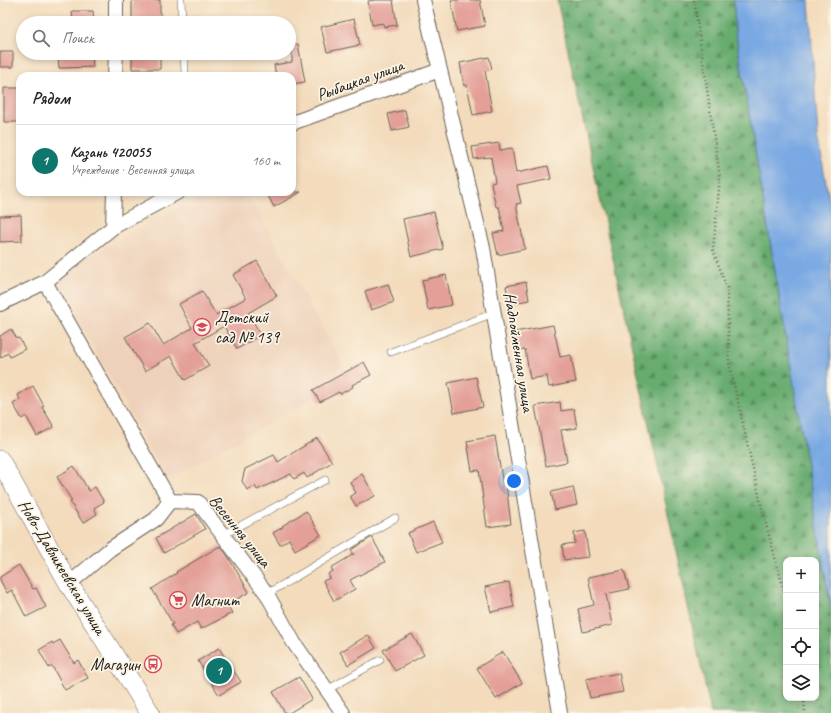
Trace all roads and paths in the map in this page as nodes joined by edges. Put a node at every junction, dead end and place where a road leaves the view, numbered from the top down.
1 (116, 0) edge
2 (180, 0) edge
3 (423, 0) edge
4 (694, 0) edge
5 (116, 16) edge
6 (181, 16) edge
7 (116, 60) edge
8 (185, 60) edge
9 (440, 70) junction
10 (115, 72) edge
11 (186, 72) dead end
12 (296, 122) edge
13 (114, 196) edge
14 (171, 196) edge
15 (113, 227) junction
16 (45, 282) junction
17 (0, 304) edge
18 (494, 313) junction
19 (391, 352) dead end
20 (0, 460) edge
21 (326, 480) dead end
22 (170, 501) junction
23 (395, 518) dead end
24 (223, 535) junction
25 (69, 584) junction
26 (785, 593) edge
27 (267, 594) junction
28 (380, 660) dead end
29 (327, 690) junction
30 (804, 701) edge
31 (150, 713) edge
32 (343, 713) edge
33 (560, 713) edge
34 (805, 713) edge

1 - 5 street
2 - 6 lane
3 - 9 street, Надпойменная улица
4 - 26 path
7 - 10 street
8 - 11 lane
9 - 12 street, Рыбацкая улица
9 - 18 street, Надпойменная улица
13 - 15 street
14 - 15 street
15 - 16 street
16 - 17 street
16 - 22 street
18 - 19 lane
18 - 33 street, Надпойменная улица
20 - 25 street, Ново-Давликеевская улица
21 - 24 lane
22 - 24 street, Весенняя улица
22 - 25 street
23 - 27 lane
24 - 27 street, Весенняя улица
25 - 31 street, Ново-Давликеевская улица
27 - 29 street, Весенняя улица
28 - 29 lane
29 - 32 street, Весенняя улица
30 - 34 path

